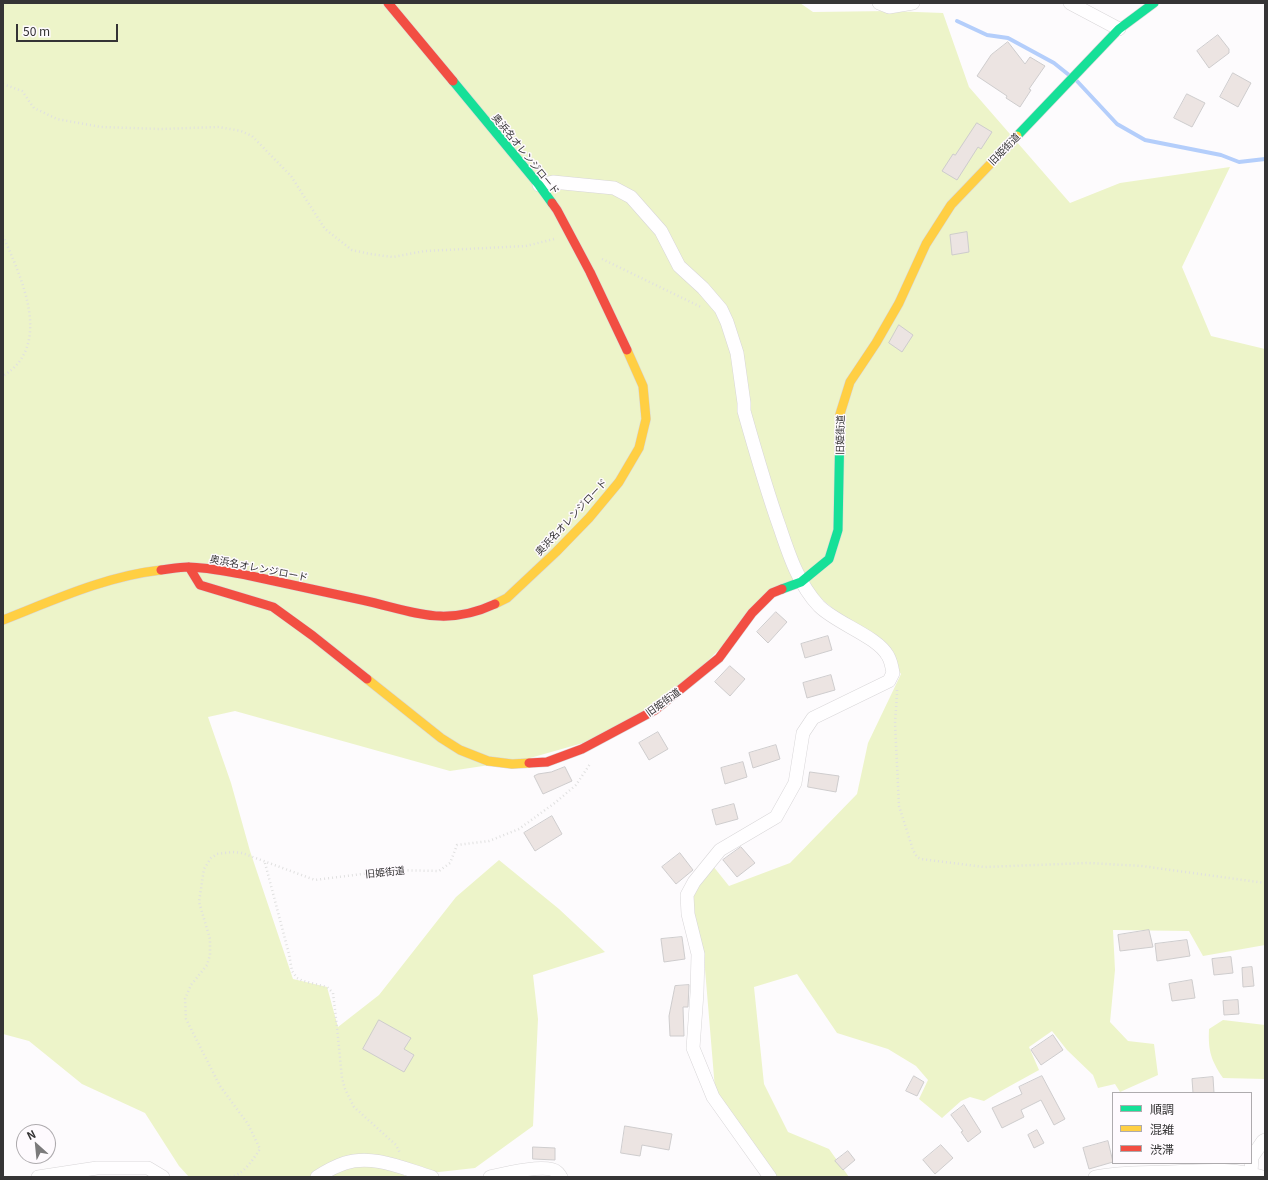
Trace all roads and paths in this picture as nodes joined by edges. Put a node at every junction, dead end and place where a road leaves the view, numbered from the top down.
1 (388, 3) edge
2 (879, 3) edge
3 (913, 3) edge
4 (1070, 3) edge
5 (1154, 3) edge
6 (1119, 29) junction
7 (3, 84) edge
8 (539, 186) junction
9 (569, 235) junction
10 (3, 236) edge
11 (598, 256) dead end
12 (721, 309) junction
13 (3, 376) edge
14 (190, 567) junction
15 (801, 582) junction
16 (3, 620) edge
17 (893, 673) junction
18 (593, 758) dead end
19 (264, 862) junction
20 (1265, 883) edge
21 (1265, 1140) edge
22 (408, 1169) junction
23 (1256, 1175) edge
24 (38, 1177) edge
25 (163, 1177) edge
26 (230, 1177) edge
27 (317, 1177) edge
28 (432, 1177) edge
29 (490, 1177) edge
30 (561, 1177) edge
31 (770, 1177) edge
32 (1095, 1177) edge

1 - 8 street, 奥浜名オレンジロード
2 - 3 street
4 - 6 street
5 - 6 street, 旧姫街道
6 - 15 street, 旧姫街道
7 - 9 path
8 - 9 street, 奥浜名オレンジロード
8 - 12 street
9 - 14 street, 奥浜名オレンジロード
10 - 13 path
11 - 12 path
12 - 15 street
14 - 15 street, 旧姫街道
14 - 16 street, 奥浜名オレンジロード
15 - 17 street
17 - 20 path
17 - 31 street
18 - 19 path, 旧姫街道
19 - 22 path
19 - 26 path, 旧姫街道
21 - 23 street
22 - 27 street
22 - 28 street
23 - 32 street
24 - 25 street
29 - 30 street

